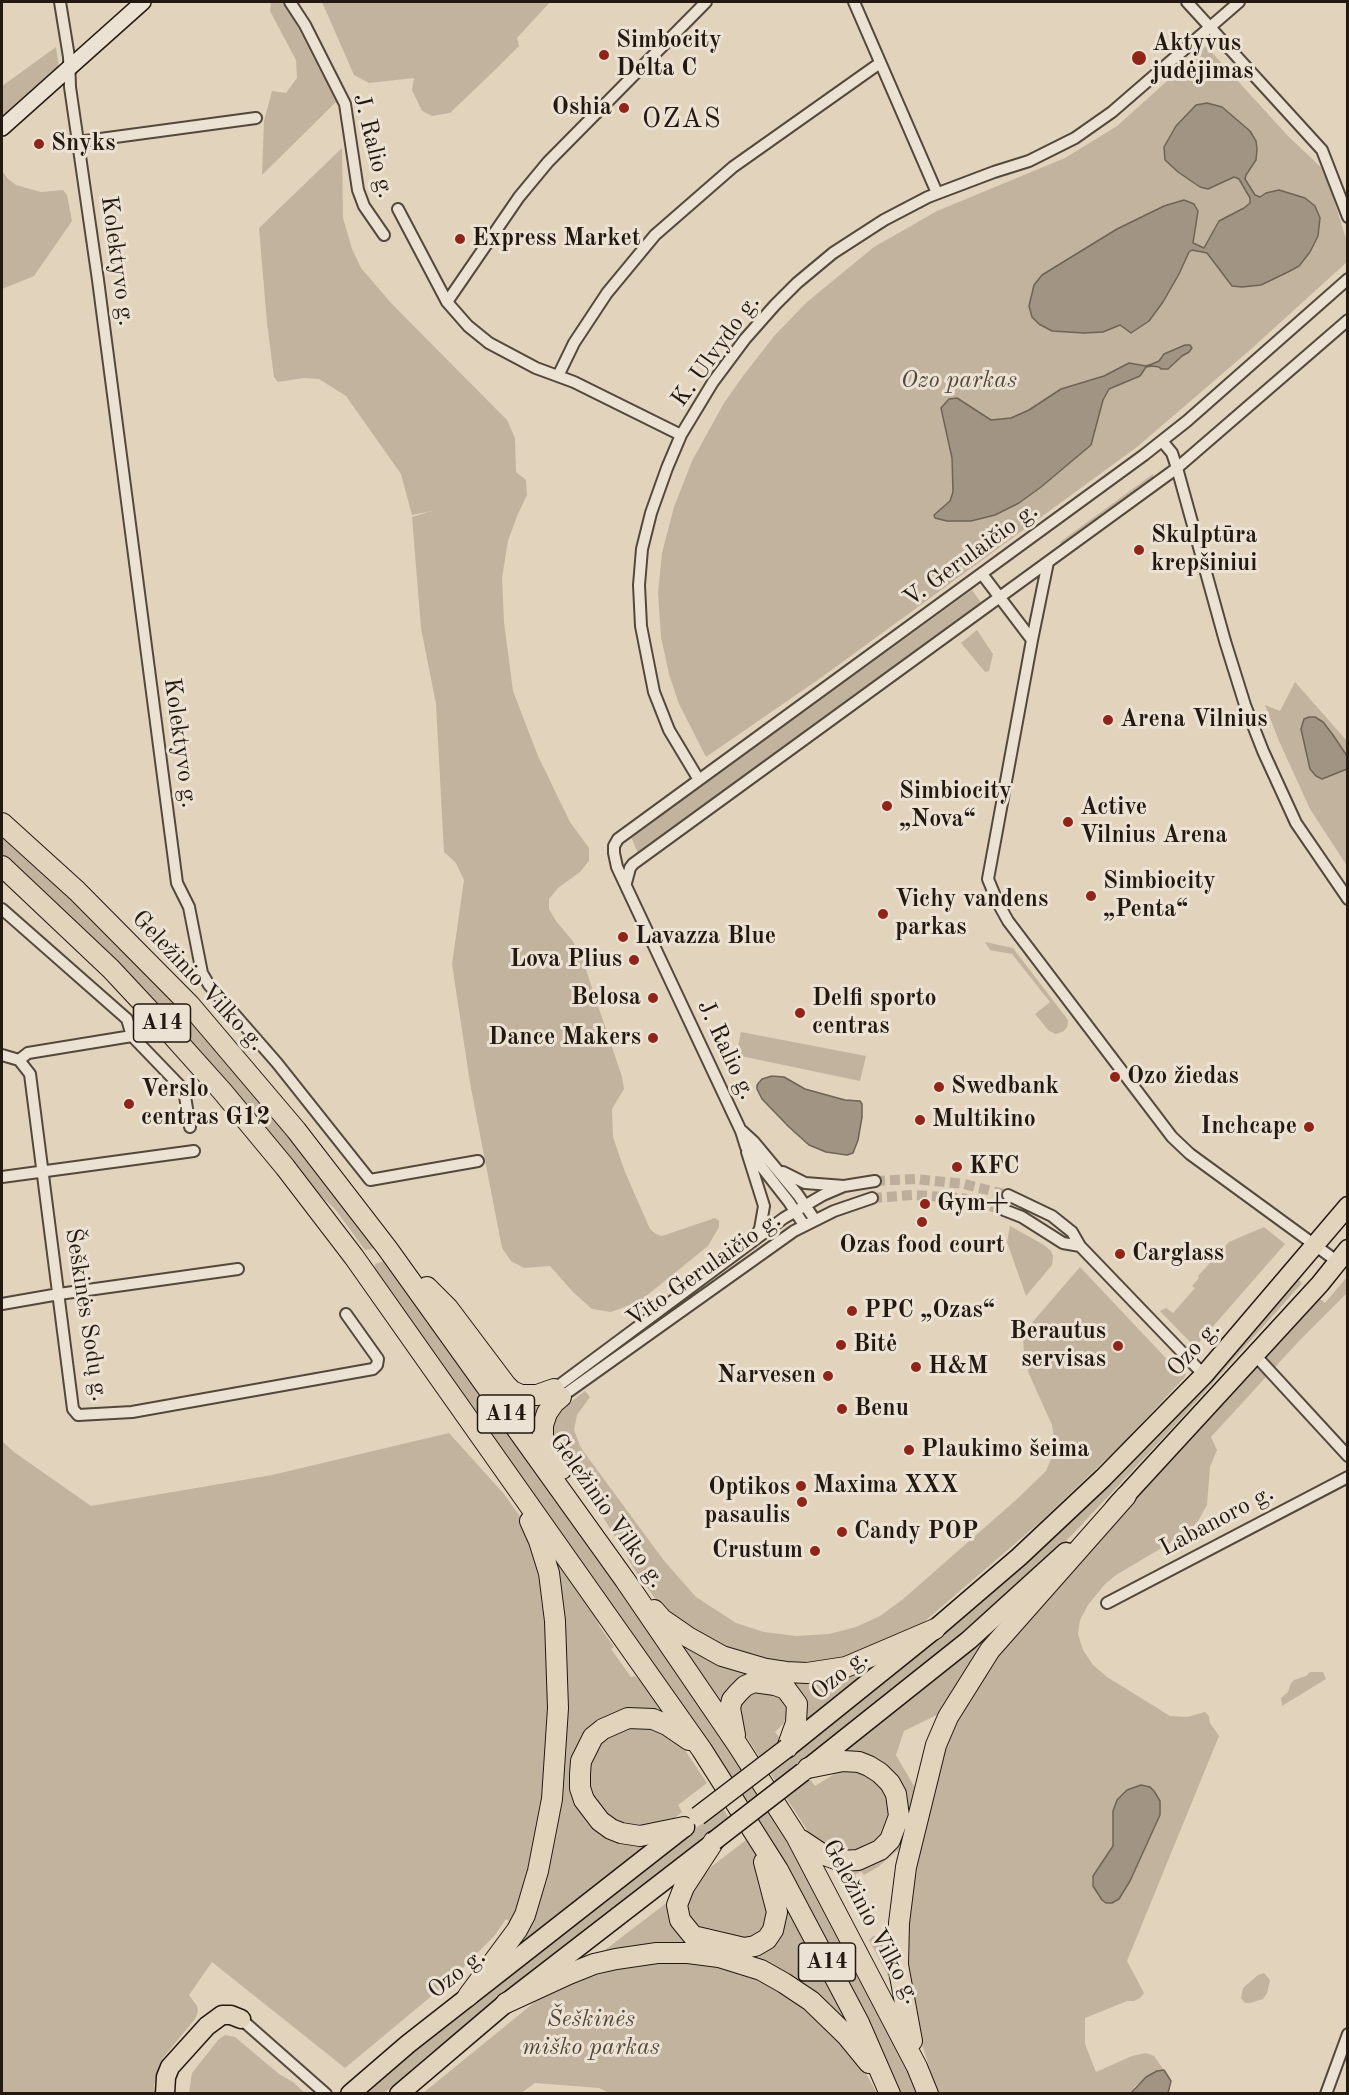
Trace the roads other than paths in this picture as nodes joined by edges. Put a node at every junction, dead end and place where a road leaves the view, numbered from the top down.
1 (60, 2) edge
2 (143, 2) edge
3 (290, 2) edge
4 (706, 2) edge
5 (854, 2) edge
6 (1187, 2) edge
7 (1239, 2) edge
8 (1211, 27) junction
9 (880, 63) junction
10 (69, 67) junction
11 (256, 118) dead end
12 (2, 128) edge
13 (78, 142) junction
14 (937, 193) junction
15 (398, 209) dead end
16 (1347, 217) edge
17 (384, 235) dead end
18 (1347, 279) edge
19 (447, 302) junction
20 (1347, 320) edge
21 (558, 376) junction
22 (681, 435) junction
23 (1162, 441) junction
24 (1177, 468) junction
25 (1048, 562) junction
26 (982, 574) junction
27 (1000, 598) junction
28 (1032, 640) junction
29 (699, 780) junction
30 (2, 823) edge
31 (614, 853) junction
32 (633, 864) junction
33 (2, 866) edge
34 (2, 880) edge
35 (626, 883) junction
36 (1347, 899) edge
37 (2, 909) edge
38 (62, 923) junction
39 (132, 1036) junction
40 (2, 1055) edge
41 (19, 1060) junction
42 (190, 1127) dead end
43 (741, 1131) junction
44 (746, 1147) junction
45 (194, 1151) dead end
46 (478, 1161) dead end
47 (773, 1165) junction
48 (44, 1172) junction
49 (2, 1177) edge
50 (875, 1181) tunnel mouth
51 (844, 1186) junction
52 (1008, 1195) tunnel mouth
53 (872, 1198) tunnel mouth
54 (806, 1205) junction
55 (1347, 1206) edge
56 (1004, 1210) tunnel mouth
57 (795, 1211) junction
58 (815, 1220) junction
59 (804, 1225) junction
60 (753, 1240) junction
61 (385, 1244) junction
62 (1316, 1245) junction
63 (1080, 1246) junction
64 (1342, 1255) edge
65 (354, 1257) junction
66 (238, 1269) dead end
67 (59, 1294) junction
68 (2, 1304) edge
69 (346, 1314) dead end
70 (1256, 1355) junction
71 (1204, 1375) junction
72 (557, 1393) junction
73 (1347, 1456) edge
74 (509, 1475) junction
75 (1347, 1477) edge
76 (1126, 1496) junction
77 (620, 1572) junction
78 (1107, 1603) dead end
79 (935, 1629) junction
80 (737, 1744) junction
81 (787, 1748) junction
82 (702, 1750) junction
83 (806, 1770) junction
84 (691, 1822) junction
85 (756, 1836) junction
86 (796, 1836) junction
87 (714, 1841) junction
88 (468, 1996) junction
89 (506, 2003) junction
90 (241, 2019) joint
91 (1347, 2034) edge
92 (190, 2046) junction
93 (917, 2067) junction
94 (890, 2093) edge
95 (165, 2094) edge
96 (177, 2094) edge
97 (326, 2094) edge
98 (350, 2094) edge
99 (399, 2094) edge
100 (928, 2094) edge
101 (1326, 2094) edge

1 - 10 street, Kolektyvo g.
2 - 10 street
3 - 17 street, J. Ralio g.
4 - 19 street
5 - 9 street
6 - 8 street
7 - 8 street, K. Ulvydo g.
8 - 14 street, K. Ulvydo g.
8 - 16 street
9 - 14 street
9 - 21 street
10 - 12 street
10 - 13 street, Kolektyvo g.
11 - 13 street
13 - 46 street, Kolektyvo g.
14 - 22 street, K. Ulvydo g.
15 - 19 street, J. Ralio g.
18 - 23 street, V. Gerulaičio g.
19 - 21 street, J. Ralio g.
20 - 24 street
21 - 22 street, J. Ralio g.
22 - 29 street, K. Ulvydo g.
23 - 24 street
23 - 26 street, V. Gerulaičio g.
24 - 25 street
24 - 36 street
25 - 27 street
25 - 28 street
26 - 27 street
26 - 29 street, V. Gerulaičio g.
27 - 28 street
27 - 32 street
28 - 62 street
29 - 31 street, V. Gerulaičio g.
30 - 61 highway, Geležinio Vilko g. / A14
31 - 32 street
31 - 35 street
32 - 35 street
33 - 38 highway, A14
34 - 38 highway
35 - 43 street, J. Ralio g.
37 - 39 street
38 - 65 highway, A14
39 - 41 street
39 - 42 street
40 - 41 street
41 - 48 street, Šeškinės Sodų g.
43 - 44 street, J. Ralio g.
43 - 47 street
44 - 57 street, J. Ralio g.
44 - 60 street
45 - 48 street
47 - 51 street
47 - 54 street, Vito Gerulaičio g.
48 - 49 street
48 - 67 street, Šeškinės Sodų g.
50 - 51 street
51 - 54 street, Vito Gerulaičio g.
52 - 63 street
53 - 58 street
54 - 57 street, Vito Gerulaičio g.
54 - 58 street, Vito Gerulaičio g.
55 - 62 main road, Ozo g.
56 - 63 street
57 - 59 street, J. Ralio g.
57 - 60 street, Vito Gerulaičio g.
58 - 59 street, Vito Gerulaičio g.
59 - 72 street, Vito Gerulaičio g.
60 - 72 street, Vito Gerulaičio g.
61 - 65 highway
61 - 72 highway
61 - 77 highway, Geležinio Vilko g. / A14
62 - 64 street, Ozo g.
62 - 71 main road, Ozo g.
63 - 71 street
64 - 70 main road, Ozo g.
65 - 74 highway, A14
66 - 67 street
67 - 68 street
67 - 69 street, Šeškinės Sodų g.
70 - 73 street
70 - 76 main road, Ozo g.
71 - 79 main road, Ozo g.
72 - 77 highway
74 - 82 highway, A14
74 - 88 highway
75 - 78 street, Labanoro g.
76 - 83 main road, Ozo g.
76 - 93 highway
77 - 79 highway
77 - 80 highway, Geležinio Vilko g. / A14
79 - 81 main road, Ozo g.
80 - 81 highway
80 - 86 highway, Geležinio Vilko g. / A14
81 - 84 main road, Ozo g., bridge
82 - 84 highway
82 - 85 highway, A14
83 - 86 highway
83 - 87 main road, Ozo g., bridge
84 - 88 main road, Ozo g.
85 - 87 highway
85 - 94 highway, A14
86 - 93 highway, Geležinio Vilko g. / A14
87 - 89 main road, Ozo g.
88 - 98 main road, Ozo g.
89 - 94 highway
89 - 99 main road, Ozo g.
90 - 92 main road
90 - 97 street
91 - 101 street
92 - 95 main road
92 - 96 main road
93 - 100 highway, Geležinio Vilko g. / A14

